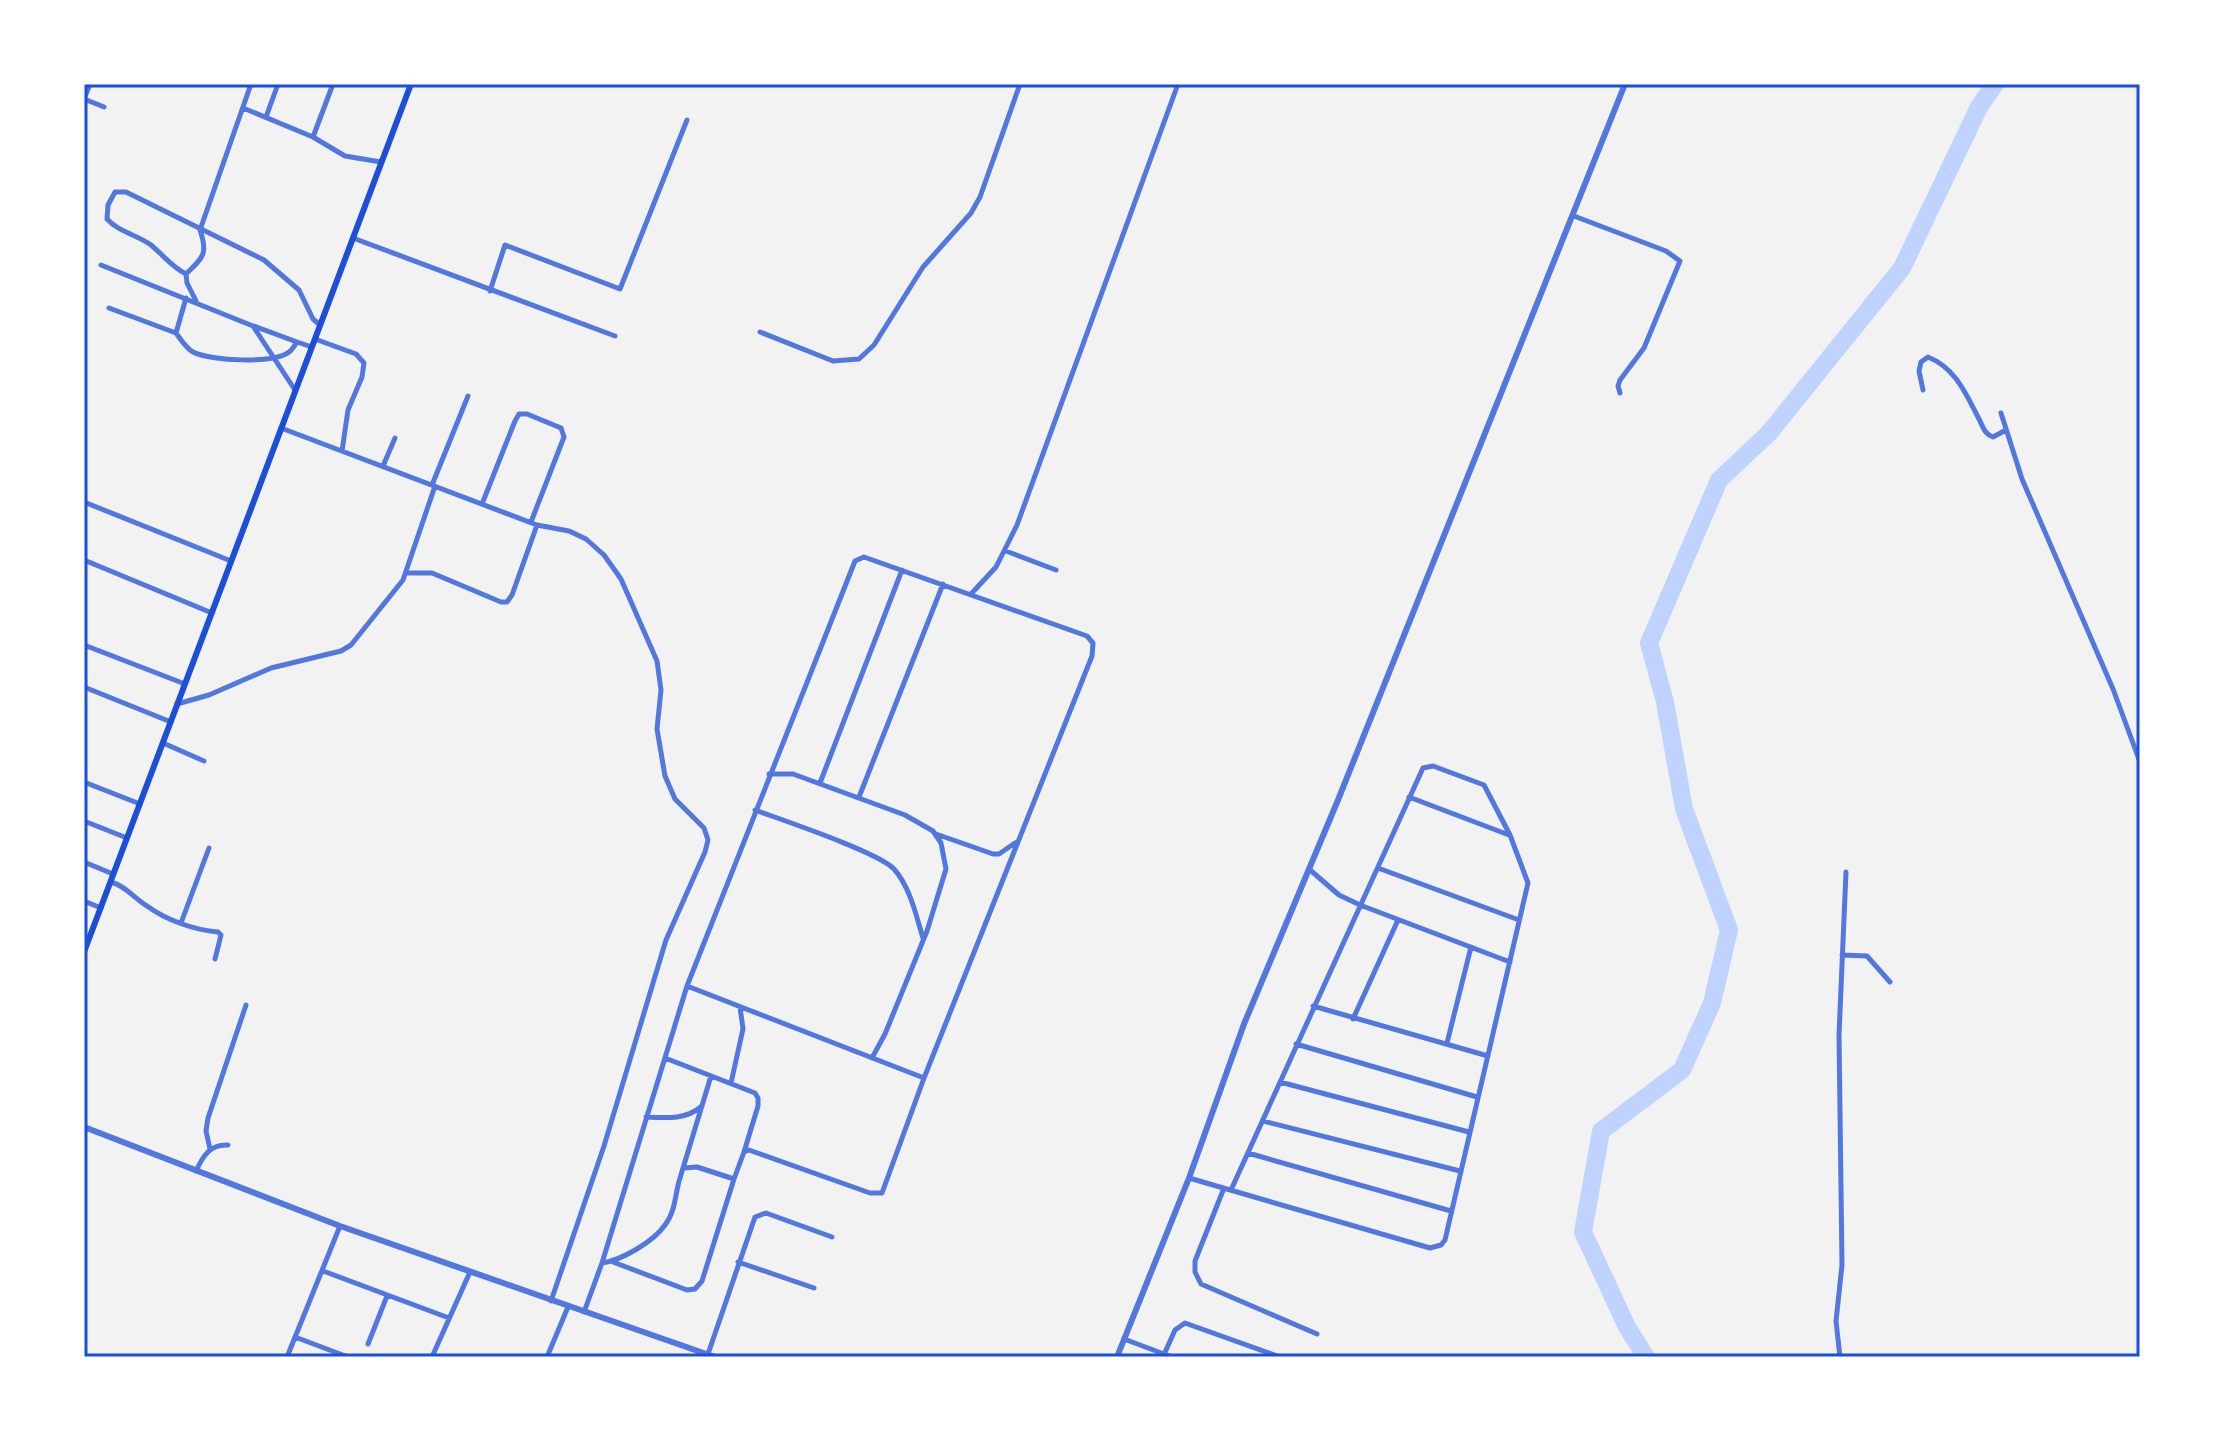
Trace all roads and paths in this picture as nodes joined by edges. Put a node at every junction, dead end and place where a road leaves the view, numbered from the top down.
1 (90, 84) edge
2 (251, 84) edge
3 (278, 84) edge
4 (333, 84) edge
5 (411, 84) edge
6 (1020, 84) edge
7 (1178, 84) edge
8 (1625, 84) edge
9 (84, 99) edge
10 (104, 107) dead end
11 (243, 108) junction
12 (266, 117) junction
13 (687, 120) dead end
14 (313, 137) junction
15 (381, 162) junction
16 (1574, 216) junction
17 (200, 230) junction
18 (353, 238) junction
19 (220, 239) junction
20 (205, 245) junction
21 (101, 265) dead end
22 (186, 274) junction
23 (490, 291) junction
24 (186, 298) junction
25 (196, 301) junction
26 (109, 308) dead end
27 (320, 325) junction
28 (253, 326) junction
29 (760, 332) dead end
30 (176, 333) junction
31 (615, 336) dead end
32 (315, 339) junction
33 (297, 342) junction
34 (312, 347) junction
35 (273, 357) junction
36 (295, 390) junction
37 (1923, 390) dead end
38 (1620, 393) dead end
39 (468, 396) dead end
40 (2001, 413) dead end
41 (281, 428) junction
42 (2006, 430) junction
43 (395, 438) dead end
44 (342, 451) junction
45 (383, 466) junction
46 (434, 485) junction
47 (84, 502) edge
48 (482, 504) junction
49 (534, 523) junction
50 (1006, 551) junction
51 (84, 560) edge
52 (231, 561) junction
53 (902, 570) junction
54 (1056, 570) dead end
55 (406, 573) junction
56 (943, 584) junction
57 (971, 594) junction
58 (212, 613) junction
59 (84, 645) edge
60 (185, 684) junction
61 (84, 687) edge
62 (177, 704) junction
63 (171, 722) junction
64 (163, 743) junction
65 (204, 761) dead end
66 (2140, 762) edge
67 (769, 774) junction
68 (84, 782) edge
69 (820, 783) junction
70 (859, 797) junction
71 (1409, 797) junction
72 (140, 804) junction
73 (755, 810) junction
74 (84, 821) edge
75 (935, 833) junction
76 (1510, 835) junction
77 (127, 838) junction
78 (1017, 842) junction
79 (209, 848) dead end
80 (84, 862) edge
81 (1378, 868) junction
82 (1309, 869) junction
83 (1846, 872) dead end
84 (113, 874) junction
85 (111, 882) junction
86 (84, 901) edge
87 (1360, 905) junction
88 (101, 908) junction
89 (1398, 920) junction
90 (1519, 920) junction
91 (181, 923) junction
92 (924, 939) junction
93 (85, 947) edge
94 (1471, 947) junction
95 (1842, 955) junction
96 (215, 959) dead end
97 (1510, 962) junction
98 (1890, 982) dead end
99 (687, 986) junction
100 (246, 1005) dead end
101 (740, 1006) junction
102 (1313, 1006) junction
103 (1353, 1019) junction
104 (1447, 1043) junction
105 (1296, 1044) junction
106 (1488, 1056) junction
107 (665, 1058) junction
108 (872, 1058) junction
109 (711, 1076) junction
110 (924, 1078) junction
111 (1280, 1082) junction
112 (731, 1083) junction
113 (1477, 1097) junction
114 (702, 1106) junction
115 (646, 1117) junction
116 (1263, 1121) junction
117 (84, 1127) edge
118 (1469, 1132) junction
119 (228, 1145) dead end
120 (210, 1149) junction
121 (744, 1152) junction
122 (1248, 1153) junction
123 (684, 1168) junction
124 (196, 1171) junction
125 (1460, 1171) junction
126 (1189, 1178) junction
127 (734, 1179) junction
128 (1224, 1188) junction
129 (1231, 1190) junction
130 (1451, 1211) junction
131 (340, 1226) junction
132 (832, 1237) dead end
133 (612, 1261) junction
134 (738, 1262) junction
135 (602, 1263) junction
136 (323, 1271) junction
137 (470, 1272) junction
138 (814, 1288) dead end
139 (387, 1296) junction
140 (551, 1301) junction
141 (568, 1307) junction
142 (584, 1312) junction
143 (449, 1318) junction
144 (1317, 1334) dead end
145 (295, 1337) junction
146 (1124, 1339) junction
147 (368, 1344) dead end
148 (712, 1356) edge
149 (1163, 1356) edge
150 (287, 1357) edge
151 (348, 1357) edge
152 (432, 1357) edge
153 (547, 1357) edge
154 (1117, 1357) edge
155 (1172, 1357) edge
156 (1280, 1357) edge
157 (1840, 1357) edge

1 - 9 street
2 - 11 street
3 - 12 street
4 - 14 street
5 - 15 main road
6 - 29 street
7 - 50 street
8 - 16 street
9 - 10 street
11 - 12 street
11 - 17 street
12 - 14 street
13 - 23 street
14 - 15 street
15 - 18 main road
16 - 38 street
16 - 82 street
17 - 19 street
17 - 20 street
17 - 22 street
18 - 23 street
18 - 27 main road
19 - 20 street
19 - 27 street
20 - 22 street
21 - 24 street
22 - 25 street
23 - 31 street
24 - 25 street
24 - 30 street
25 - 28 street
26 - 30 street
27 - 32 main road
28 - 33 street
28 - 35 street
30 - 35 street
32 - 34 main road
32 - 44 street
33 - 34 street
33 - 35 street
34 - 36 main road
35 - 36 street
36 - 41 main road
37 - 42 street
39 - 46 street
40 - 42 street
41 - 44 street
41 - 52 main road
42 - 66 street
43 - 45 street
44 - 45 street
45 - 46 street
46 - 48 street
46 - 55 street
47 - 52 street
48 - 49 street
48 - 49 street
49 - 55 street
49 - 140 street
50 - 54 street
50 - 57 street
51 - 58 street
52 - 58 main road
53 - 56 street
53 - 67 street
53 - 69 street
55 - 62 street
56 - 57 street
56 - 70 street
57 - 78 street
58 - 60 main road
59 - 60 street
60 - 62 main road
61 - 63 street
62 - 63 main road
63 - 64 main road
64 - 65 street
64 - 72 main road
67 - 69 street
67 - 73 street
68 - 72 street
69 - 70 street
70 - 75 street
71 - 76 street
71 - 76 street
71 - 81 street
72 - 77 main road
73 - 92 street
73 - 99 street
74 - 77 street
75 - 78 street
75 - 92 street
76 - 90 street
77 - 84 main road
78 - 110 street
79 - 91 street
80 - 84 street
81 - 87 street
81 - 90 street
82 - 87 street
82 - 126 street
83 - 95 street
84 - 85 main road
85 - 88 main road
85 - 91 street
86 - 88 street
87 - 89 street
87 - 102 street
88 - 93 main road
89 - 94 street
89 - 103 street
90 - 97 street
91 - 96 street
92 - 108 street
94 - 97 street
94 - 104 street
95 - 98 street
95 - 157 street
97 - 106 street
99 - 101 street
99 - 107 street
100 - 120 street
101 - 108 street
101 - 112 street
102 - 103 street
102 - 105 street
103 - 104 street
104 - 106 street
105 - 111 street
105 - 113 street
106 - 113 street
107 - 109 street
107 - 115 street
108 - 110 street
109 - 112 street
109 - 114 street
110 - 121 street
111 - 116 street
111 - 118 street
112 - 121 street
113 - 118 street
114 - 115 street
114 - 123 street
115 - 135 street
116 - 122 street
116 - 125 street
117 - 124 street
118 - 125 street
119 - 120 street
120 - 124 street
121 - 127 street
122 - 129 street
122 - 130 street
123 - 127 street
123 - 133 street
124 - 131 street
125 - 130 street
126 - 128 street
126 - 146 street
127 - 133 street
128 - 129 street
128 - 144 street
129 - 130 street
131 - 136 street
131 - 137 street
132 - 134 street
133 - 135 street
134 - 138 street
134 - 148 street
135 - 142 street
136 - 139 street
136 - 145 street
137 - 140 street
137 - 143 street
139 - 143 street
139 - 147 street
140 - 141 street
141 - 142 street
141 - 153 street
142 - 148 street
143 - 152 street
145 - 150 street
145 - 151 street
146 - 149 street
146 - 154 street
149 - 155 street
149 - 156 street

